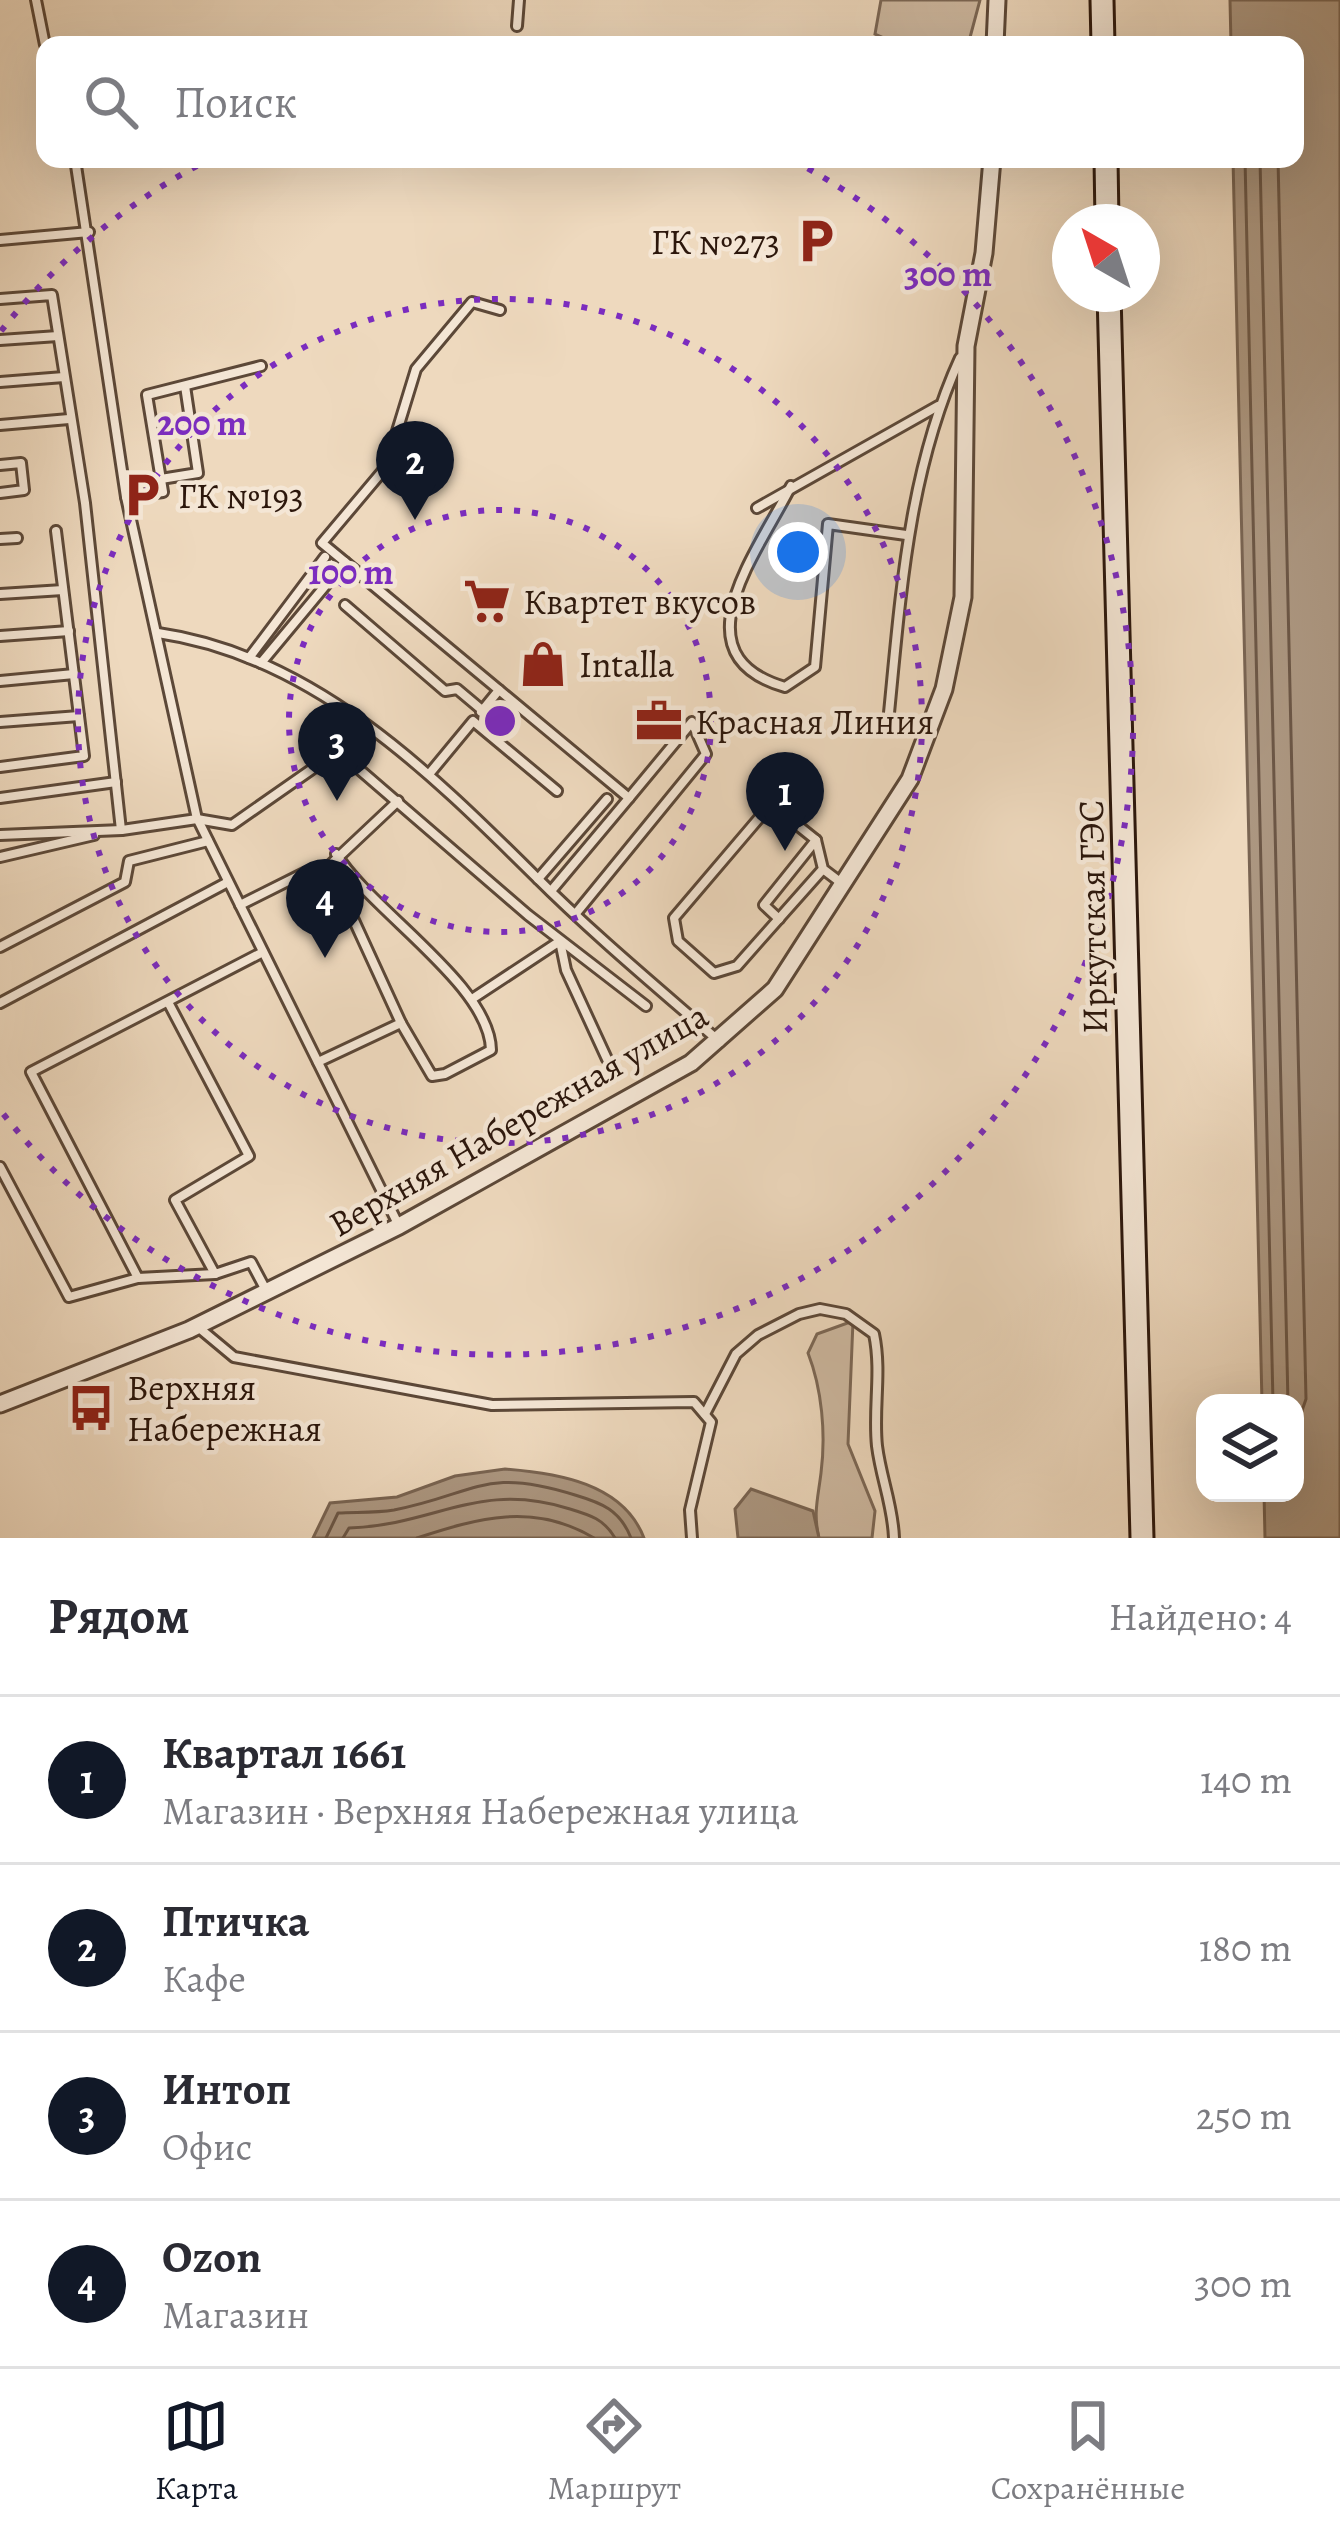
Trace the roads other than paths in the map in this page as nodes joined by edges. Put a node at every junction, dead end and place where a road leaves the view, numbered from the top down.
1 (36, 0) edge
2 (519, 0) edge
3 (997, 0) edge
4 (1102, 0) edge
5 (517, 26) dead end
6 (43, 36) edge
7 (995, 36) edge
8 (1103, 36) edge
9 (77, 168) edge
10 (991, 168) edge
11 (1106, 168) edge
12 (1107, 204) edge
13 (89, 232) junction
14 (0, 240) edge
15 (0, 298) edge
16 (500, 310) dead end
17 (1109, 312) edge
18 (58, 336) junction
19 (0, 340) edge
20 (966, 346) junction
21 (261, 367) dead end
22 (65, 376) junction
23 (0, 382) edge
24 (185, 386) junction
25 (939, 405) junction
26 (69, 419) junction
27 (0, 424) edge
28 (0, 465) edge
29 (161, 478) junction
30 (790, 486) junction
31 (0, 493) edge
32 (126, 497) junction
33 (757, 508) dead end
34 (56, 531) dead end
35 (907, 535) junction
36 (0, 538) edge
37 (17, 538) dead end
38 (325, 557) dead end
39 (345, 562) junction
40 (63, 590) junction
41 (0, 594) edge
42 (345, 604) dead end
43 (69, 631) junction
44 (158, 633) junction
45 (0, 636) edge
46 (249, 658) junction
47 (261, 663) junction
48 (74, 674) junction
49 (0, 682) edge
50 (499, 690) junction
51 (482, 710) junction
52 (889, 713) dead end
53 (79, 716) junction
54 (473, 721) junction
55 (0, 722) edge
56 (0, 767) edge
57 (430, 773) junction
58 (116, 782) junction
59 (557, 791) dead end
60 (0, 798) edge
61 (629, 798) junction
62 (607, 799) dead end
63 (398, 801) junction
64 (197, 819) junction
65 (122, 830) junction
66 (0, 835) edge
67 (816, 840) junction
68 (208, 841) junction
69 (336, 854) junction
70 (0, 857) edge
71 (823, 869) junction
72 (304, 873) dead end
73 (538, 879) junction
74 (228, 882) junction
75 (845, 886) junction
76 (551, 891) junction
77 (240, 905) junction
78 (577, 912) junction
79 (779, 919) junction
80 (560, 941) junction
81 (0, 947) edge
82 (263, 952) junction
83 (472, 999) junction
84 (168, 1002) junction
85 (0, 1003) edge
86 (646, 1006) dead end
87 (401, 1023) junction
88 (720, 1042) junction
89 (607, 1059) dead end
90 (318, 1062) junction
91 (0, 1167) edge
92 (399, 1226) junction
93 (215, 1274) junction
94 (138, 1278) junction
95 (268, 1294) junction
96 (197, 1326) junction
97 (0, 1404) edge
98 (704, 1414) junction
99 (692, 1538) edge
100 (893, 1538) edge
101 (1142, 1538) edge

1 - 6 lane
2 - 5 lane
3 - 7 street
4 - 8 main road
9 - 13 lane
10 - 20 street, Верхняя Набережная улица
11 - 12 main road
13 - 14 lane
13 - 32 lane
15 - 18 lane
16 - 39 lane
17 - 101 main road, Иркутская ГЭС
18 - 19 lane
18 - 22 lane
20 - 25 lane
20 - 75 street, Верхняя Набережная улица
21 - 24 lane
22 - 23 lane
22 - 26 lane
24 - 29 lane
24 - 29 lane
25 - 30 lane
25 - 35 lane
26 - 27 lane
26 - 58 lane
28 - 31 lane
29 - 32 lane
30 - 33 lane
30 - 35 lane
32 - 44 lane
34 - 40 lane
35 - 52 lane
36 - 37 lane
38 - 46 lane
39 - 47 lane
39 - 50 lane
40 - 41 lane
40 - 43 lane
42 - 51 lane
43 - 45 lane
43 - 48 lane
44 - 46 lane
44 - 64 lane
46 - 47 lane
47 - 57 lane
48 - 49 lane
48 - 53 lane
50 - 51 lane
50 - 61 lane
51 - 54 lane
53 - 55 lane
53 - 56 lane
54 - 57 lane
54 - 59 lane
57 - 73 lane
58 - 60 lane
58 - 65 lane
61 - 76 lane
61 - 78 lane
62 - 73 lane
63 - 64 lane
63 - 69 lane
63 - 80 lane
64 - 65 lane
64 - 68 lane
65 - 66 lane
65 - 70 lane
67 - 71 lane
67 - 79 lane
67 - 79 lane
68 - 74 lane
68 - 81 lane
69 - 83 lane
69 - 87 lane
71 - 75 lane
71 - 79 lane
72 - 77 lane
73 - 76 lane
74 - 77 lane
74 - 85 lane
75 - 88 street, Верхняя Набережная улица
76 - 78 lane
77 - 82 lane
78 - 88 lane
80 - 83 lane
80 - 86 lane
80 - 89 lane
82 - 84 lane
82 - 90 lane
83 - 87 lane
84 - 93 lane
84 - 94 lane
87 - 90 lane
88 - 92 street, Верхняя Набережная улица
90 - 92 lane
91 - 94 lane
92 - 95 street, Верхняя Набережная улица
93 - 94 lane
93 - 95 lane
95 - 96 street, Верхняя Набережная улица
96 - 97 street, Верхняя Набережная улица
96 - 98 lane
98 - 99 lane
98 - 100 lane

